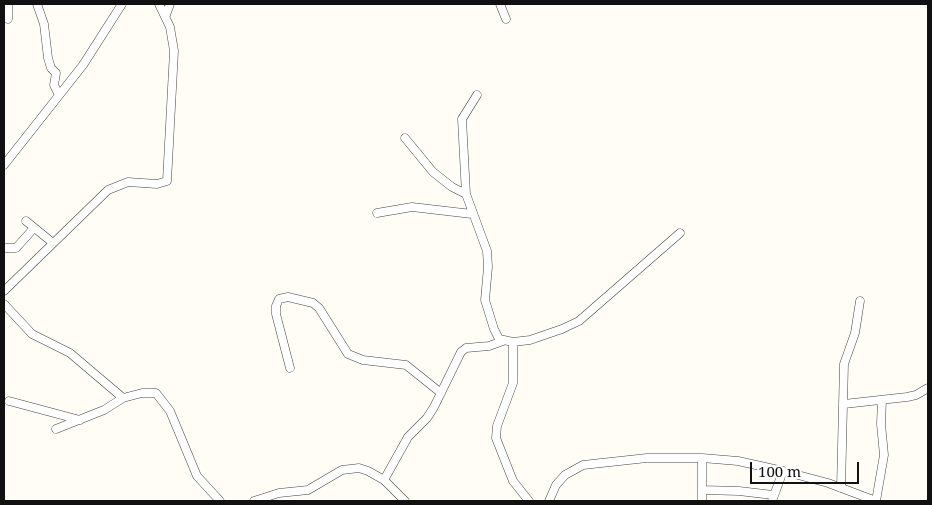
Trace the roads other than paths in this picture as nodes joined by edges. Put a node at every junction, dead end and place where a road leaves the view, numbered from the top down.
1 (8, 4) edge
2 (36, 4) edge
3 (122, 4) edge
4 (159, 4) edge
5 (170, 4) edge
6 (500, 4) edge
7 (166, 15) junction
8 (8, 19) dead end
9 (506, 19) dead end
10 (59, 95) junction
11 (478, 95) dead end
12 (405, 138) dead end
13 (4, 165) edge
14 (466, 194) junction
15 (377, 213) dead end
16 (472, 214) junction
17 (26, 221) dead end
18 (34, 228) junction
19 (680, 233) dead end
20 (53, 243) junction
21 (4, 248) edge
22 (4, 291) edge
23 (860, 301) dead end
24 (4, 304) edge
25 (503, 341) junction
26 (513, 342) junction
27 (290, 368) dead end
28 (928, 388) edge
29 (441, 393) junction
30 (123, 398) junction
31 (882, 400) junction
32 (9, 401) dead end
33 (844, 404) junction
34 (80, 420) junction
35 (56, 429) dead end
36 (702, 458) junction
37 (782, 471) junction
38 (384, 480) junction
39 (841, 488) junction
40 (702, 490) junction
41 (772, 498) edge
42 (220, 501) edge
43 (254, 501) edge
44 (405, 501) edge
45 (529, 501) edge
46 (549, 501) edge
47 (702, 501) edge
48 (876, 501) edge

1 - 8 street
2 - 10 street
3 - 10 street
4 - 7 street
5 - 7 street
6 - 9 street
7 - 20 street
10 - 13 street
11 - 14 street
12 - 14 street
14 - 16 street
15 - 16 street
16 - 25 street
17 - 18 street
18 - 20 street
18 - 21 street
19 - 26 street
20 - 22 street
23 - 33 street
24 - 30 street
25 - 26 street
25 - 29 street
26 - 45 street
27 - 29 street
28 - 31 street
29 - 38 street
30 - 34 street
30 - 42 street
31 - 33 street
31 - 48 street
32 - 34 street
33 - 39 street
34 - 35 street
36 - 37 street
36 - 40 street
36 - 46 street
37 - 39 street
37 - 41 street
38 - 43 street
38 - 44 street
39 - 48 street
40 - 41 street
40 - 47 street

